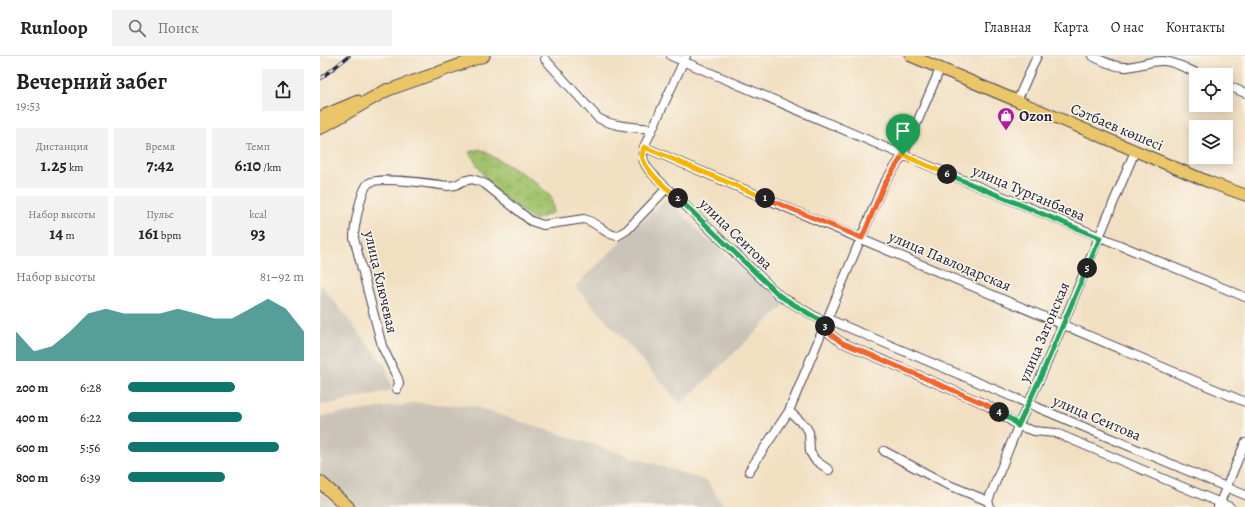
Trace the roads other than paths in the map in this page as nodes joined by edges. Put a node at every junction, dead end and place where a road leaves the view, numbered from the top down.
1 (484, 56) edge
2 (671, 56) edge
3 (911, 56) edge
4 (1037, 56) edge
5 (1092, 56) edge
6 (545, 59) dead end
7 (685, 59) edge
8 (928, 59) edge
9 (940, 69) junction
10 (1189, 70) edge
11 (1233, 88) edge
12 (387, 90) junction
13 (1245, 93) edge
14 (1017, 101) junction
15 (320, 117) edge
16 (320, 128) edge
17 (652, 129) junction
18 (644, 147) junction
19 (1135, 151) junction
20 (903, 155) junction
21 (667, 188) junction
22 (1245, 196) edge
23 (862, 238) junction
24 (1100, 238) junction
25 (1245, 297) edge
26 (826, 324) junction
27 (1064, 324) junction
28 (397, 389) dead end
29 (1245, 402) edge
30 (1028, 404) junction
31 (789, 411) junction
32 (1018, 426) junction
33 (1245, 443) edge
34 (884, 451) dead end
35 (829, 470) dead end
36 (749, 471) dead end
37 (320, 482) edge
38 (1226, 487) junction
39 (1245, 495) edge
40 (989, 504) edge
41 (1219, 505) edge
42 (348, 507) edge
43 (1230, 507) edge

1 - 12 main road
2 - 7 street, улица Турганбаева
3 - 8 main road, Сәтбаев көшесі
4 - 14 street
5 - 10 street
6 - 17 street
7 - 17 street, улица Сеитова
7 - 20 street, улица Турганбаева
8 - 9 main road, Сәтбаев көшесі
9 - 14 main road, Сәтбаев көшесі
9 - 20 street
11 - 13 street
12 - 15 main road
12 - 16 highway
14 - 19 main road, Сәтбаев көшесі
17 - 18 street, улица Сеитова
18 - 21 street, улица Сеитова
18 - 23 street, улица Павлодарская
19 - 22 main road, Сәтбаев көшесі
19 - 24 street, улица Затонская
20 - 23 street
20 - 24 street, улица Турганбаева
21 - 26 street, улица Сеитова
21 - 28 street, улица Ключевая
23 - 26 street
23 - 27 street, улица Павлодарская
24 - 25 street, улица Турганбаева
24 - 27 street, улица Затонская
26 - 30 street, улица Сеитова
26 - 31 street
26 - 32 street, улица Сеитова
27 - 29 street, улица Павлодарская
27 - 30 street, улица Затонская
30 - 32 street, улица Затонская
30 - 38 street, улица Сеитова
31 - 35 street
31 - 36 street
32 - 40 street, улица Затонская
32 - 41 street, улица Сеитова
33 - 38 street
34 - 40 street
37 - 42 highway
38 - 39 street, улица Сеитова
38 - 41 street
41 - 43 street, улица Сеитова

